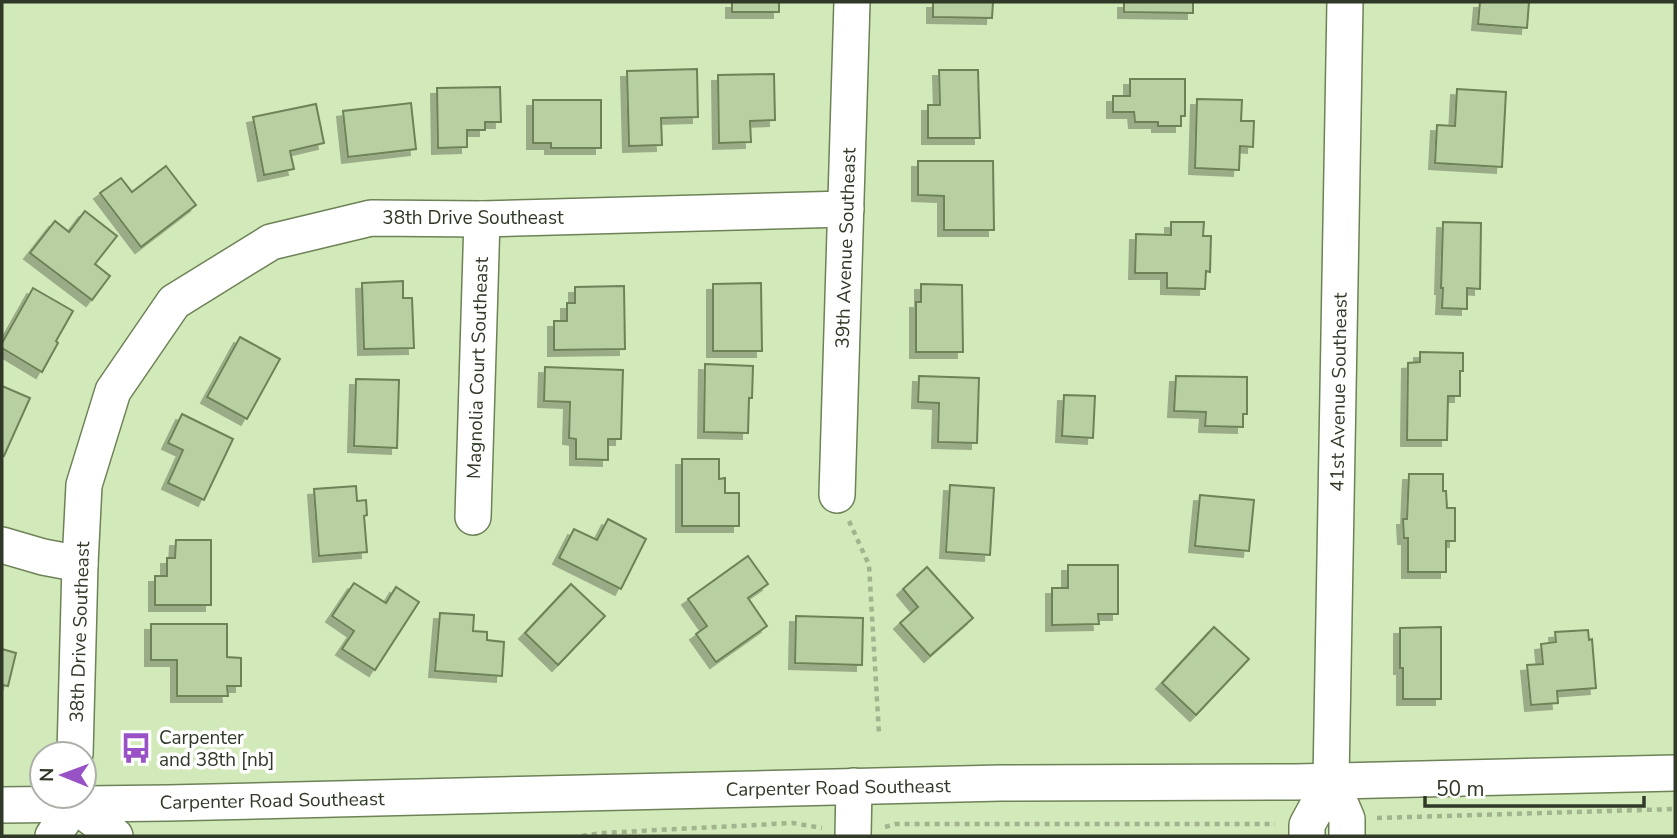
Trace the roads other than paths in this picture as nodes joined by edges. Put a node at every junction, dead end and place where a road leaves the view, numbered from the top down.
1 (852, 2) edge
2 (1345, 2) edge
3 (846, 209) junction
4 (482, 219) junction
5 (837, 495) road end
6 (473, 517) dead end
7 (2, 545) edge
8 (80, 564) junction
9 (75, 740) edge
10 (1675, 773) edge
11 (1331, 781) junction
12 (854, 786) junction
13 (98, 800) edge
14 (28, 803) edge
15 (2, 805) edge
16 (68, 810) edge
17 (85, 810) edge
18 (1347, 828) edge
19 (1307, 831) edge
20 (853, 835) edge
21 (52, 836) edge
22 (115, 836) edge

1 - 3 street, 39th Avenue Southeast
2 - 11 street, 41st Avenue Southeast
3 - 4 street, 38th Drive Southeast
3 - 5 street, 39th Avenue Southeast
4 - 6 street, Magnolia Court Southeast
4 - 8 street, 38th Drive Southeast
7 - 8 street
8 - 9 street, 38th Drive Southeast
10 - 11 street, Carpenter Road Southeast
11 - 12 street, Carpenter Road Southeast
11 - 18 street, 41st Avenue Southeast
11 - 19 street, 41st Avenue Southeast
12 - 13 street, Carpenter Road Southeast
12 - 20 street
14 - 15 street, Carpenter Road Southeast
16 - 21 street
17 - 22 street

